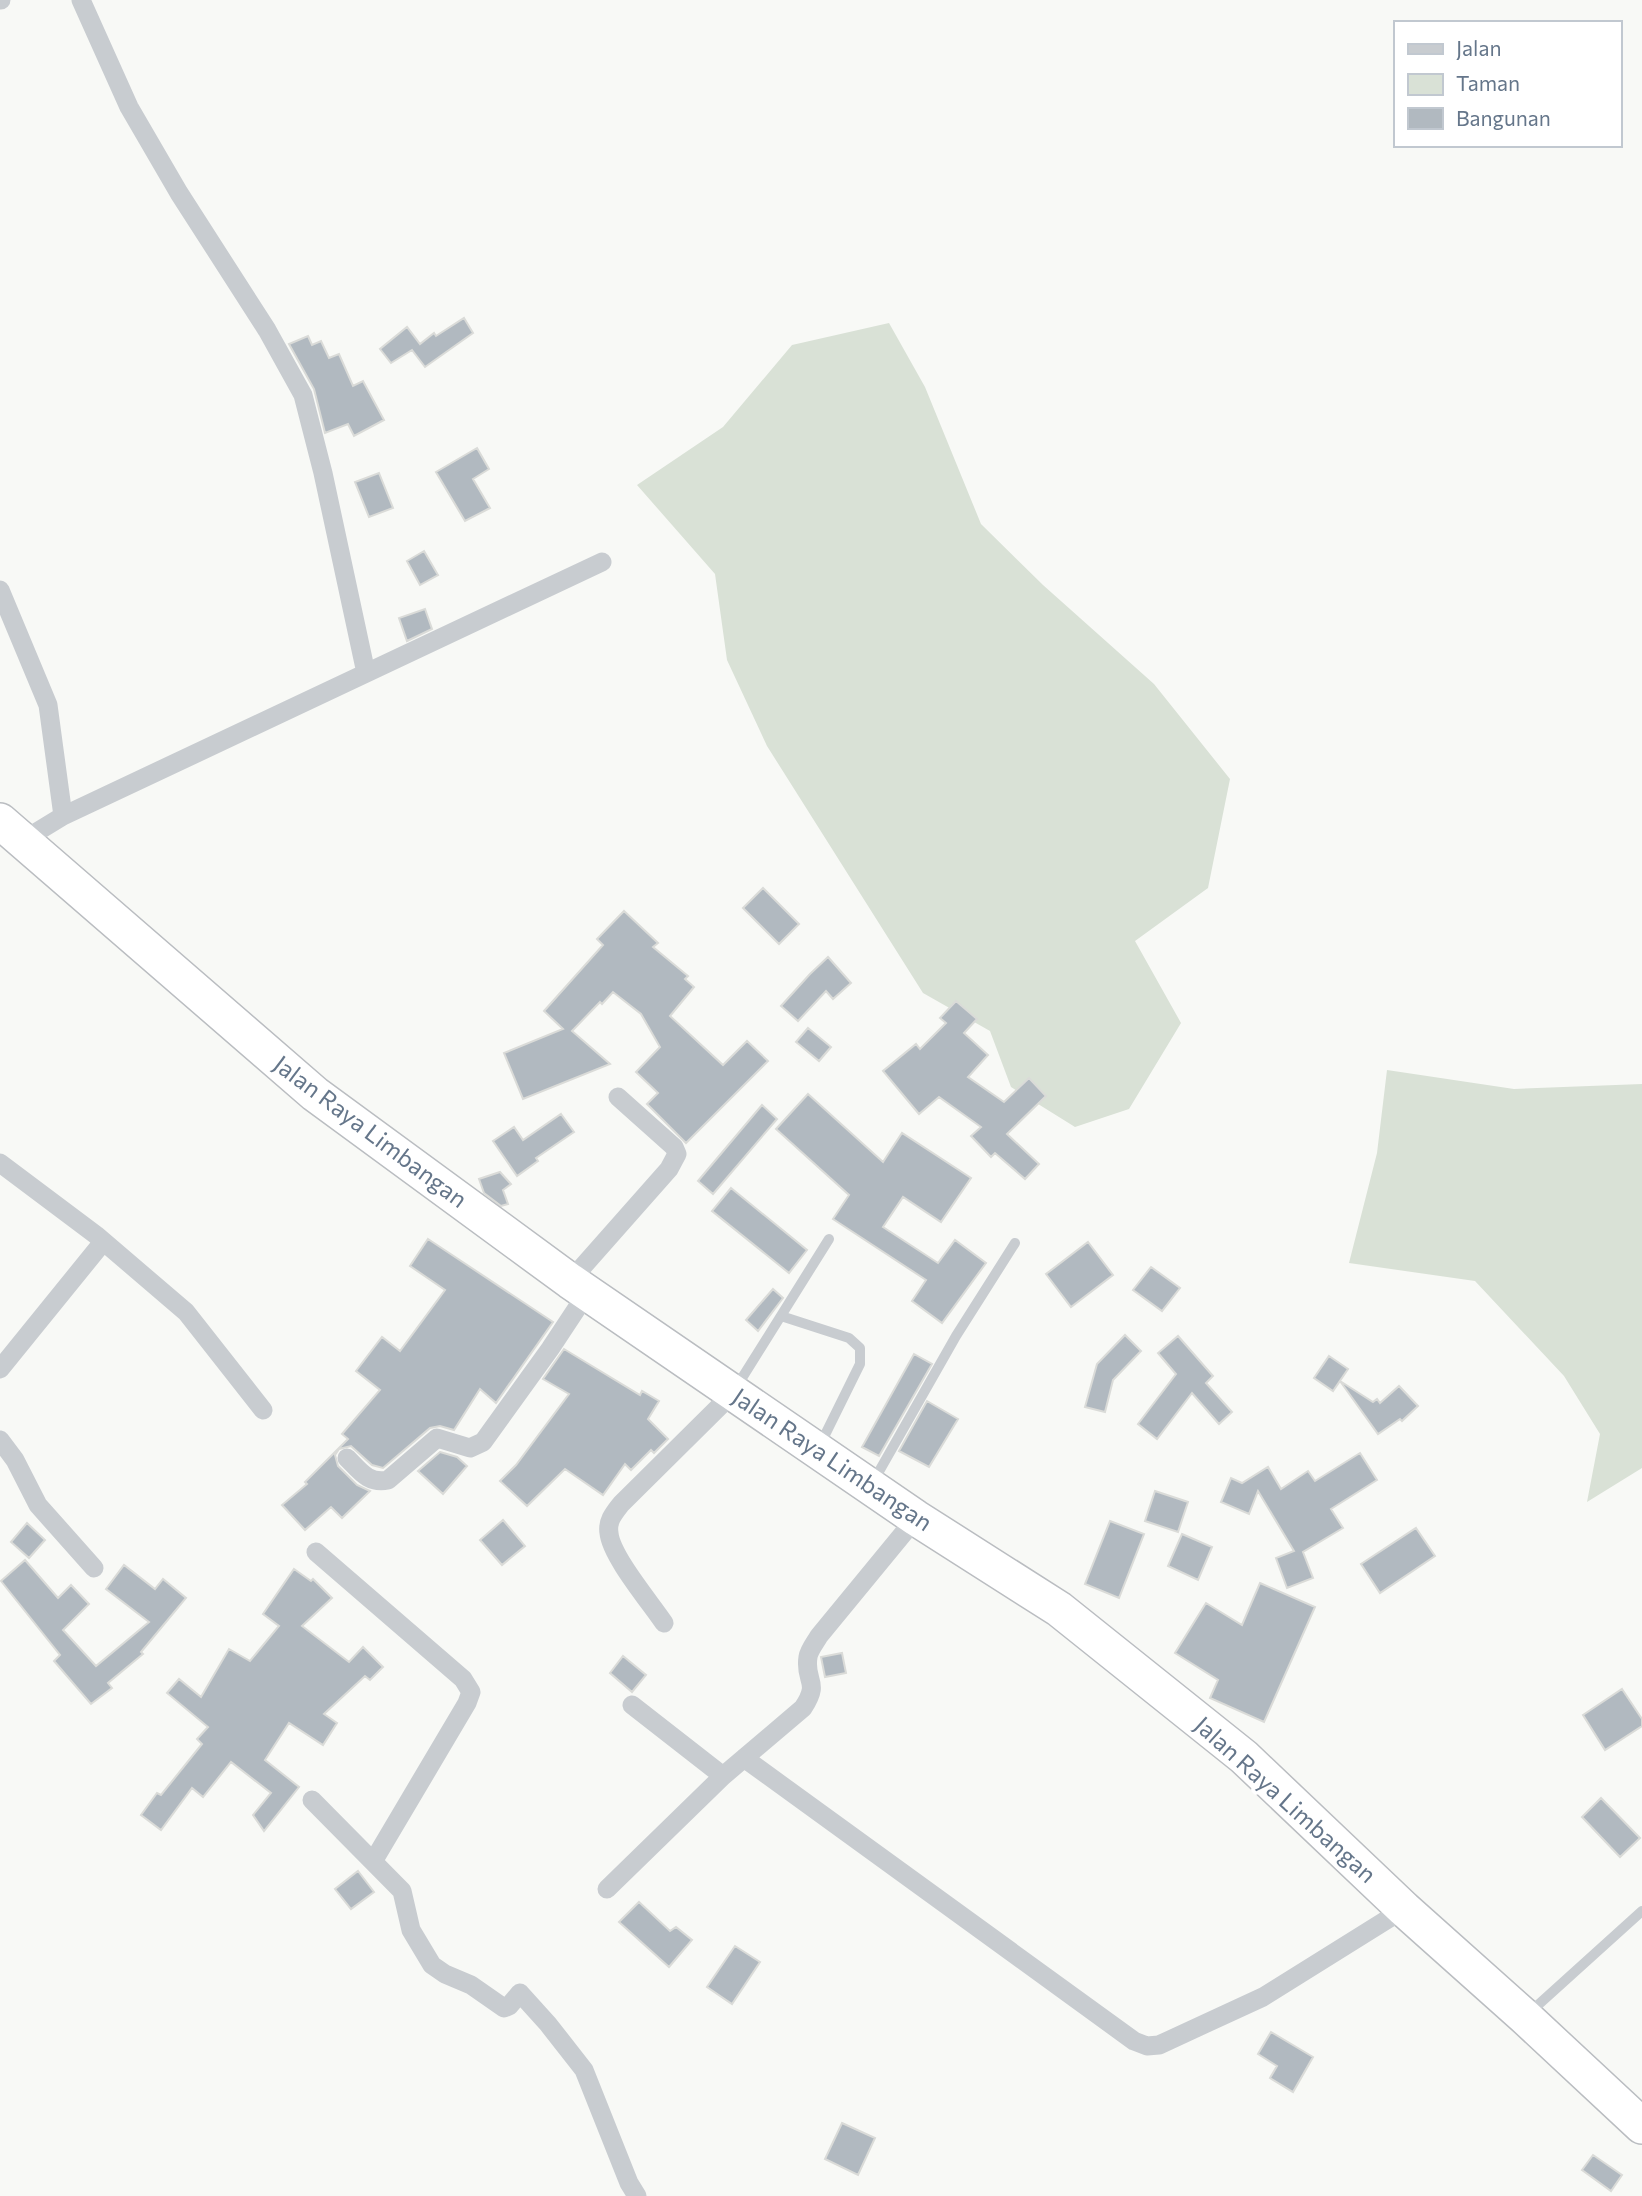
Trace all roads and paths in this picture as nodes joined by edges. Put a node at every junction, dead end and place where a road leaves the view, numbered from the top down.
1 (81, 0) edge
2 (602, 562) dead end
3 (0, 590) edge
4 (366, 673) junction
5 (63, 816) junction
6 (7, 829) edge
7 (618, 1097) dead end
8 (0, 1163) edge
9 (830, 1239) dead end
10 (103, 1242) junction
11 (1015, 1243) dead end
12 (579, 1287) junction
13 (781, 1316) junction
14 (0, 1369) edge
15 (733, 1393) junction
16 (263, 1410) dead end
17 (0, 1440) edge
18 (818, 1449) junction
19 (347, 1458) dead end
20 (871, 1486) junction
21 (916, 1518) junction
22 (316, 1552) dead end
23 (94, 1568) dead end
24 (664, 1623) dead end
25 (632, 1705) dead end
26 (744, 1758) junction
27 (723, 1776) junction
28 (312, 1800) dead end
29 (374, 1860) junction
30 (607, 1889) dead end
31 (1404, 1909) junction
32 (1642, 1911) edge
33 (1525, 2017) junction
34 (1642, 2126) edge
35 (637, 2196) edge

1 - 4 street
2 - 4 street
3 - 5 street
4 - 5 street
5 - 6 street
6 - 12 highway, Jalan Raya Limbangan
7 - 12 street
8 - 10 street
9 - 13 lane
10 - 14 street
10 - 16 street
11 - 20 lane
12 - 15 highway, Jalan Raya Limbangan
12 - 19 street
13 - 15 lane
13 - 18 lane
15 - 18 highway, Jalan Raya Limbangan
15 - 24 street
17 - 23 street
18 - 20 highway, Jalan Raya Limbangan
20 - 21 highway, Jalan Raya Limbangan
21 - 26 street
21 - 31 highway, Jalan Raya Limbangan
22 - 29 street
25 - 27 street
26 - 27 street
26 - 31 street
27 - 30 street
28 - 29 street
29 - 35 street
31 - 33 highway, Jalan Raya Limbangan
32 - 33 lane
33 - 34 highway, Jalan Raya Limbangan

